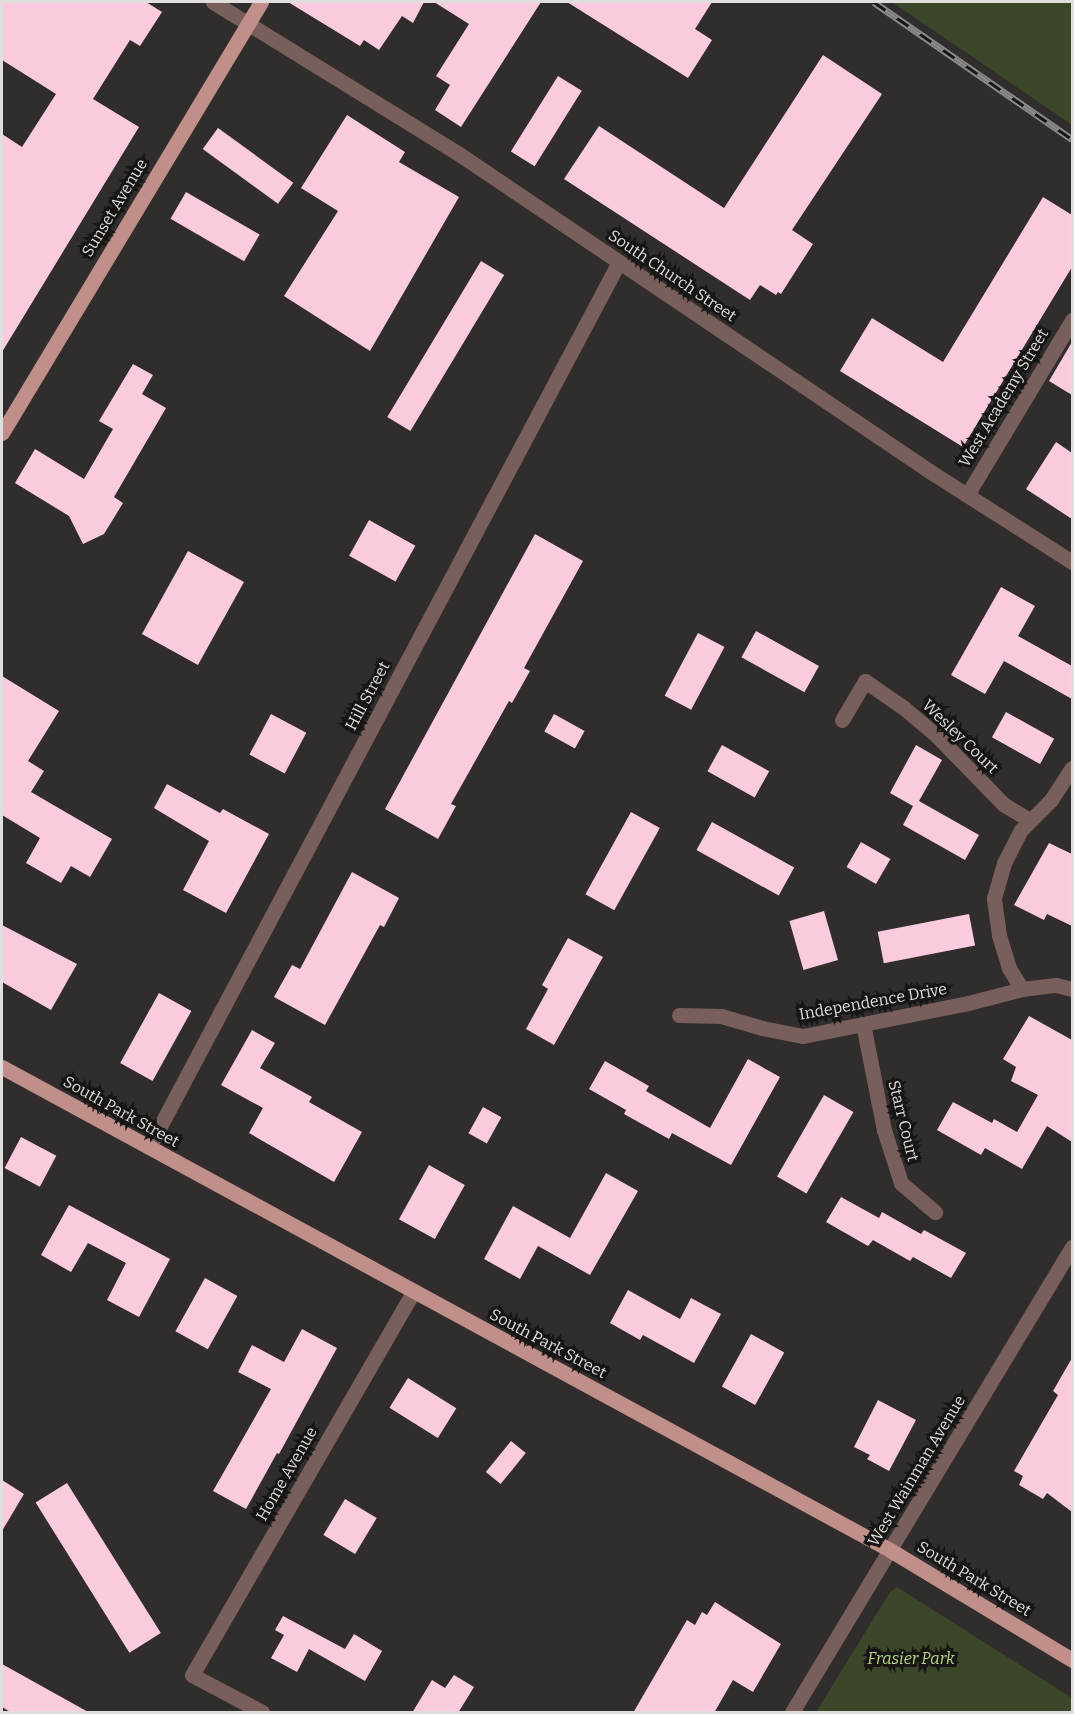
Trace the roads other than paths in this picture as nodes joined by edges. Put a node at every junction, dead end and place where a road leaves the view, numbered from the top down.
1 (213, 2) edge
2 (261, 2) edge
3 (248, 23) junction
4 (619, 262) junction
5 (1072, 320) edge
6 (2, 433) edge
7 (967, 495) junction
8 (1072, 562) edge
9 (842, 720) dead end
10 (1072, 768) edge
11 (1030, 820) junction
12 (1022, 989) junction
13 (1072, 989) edge
14 (679, 1015) dead end
15 (863, 1024) junction
16 (2, 1067) edge
17 (149, 1148) junction
18 (935, 1212) dead end
19 (1072, 1247) edge
20 (413, 1292) junction
21 (890, 1550) junction
22 (1072, 1660) edge
23 (262, 1713) edge
24 (792, 1713) edge

1 - 3 street, South Church Street
2 - 3 main road, Sunset Avenue
3 - 4 street, South Church Street
3 - 6 main road, Sunset Avenue
4 - 7 street, South Church Street
4 - 17 street, Hill Street
5 - 7 street, West Academy Street
7 - 8 street, South Church Street
9 - 11 street, Wesley Court
10 - 11 street
11 - 12 street
12 - 13 street, Independence Drive
12 - 15 street, Independence Drive
14 - 15 street, Independence Drive
15 - 18 street, Starr Court
16 - 17 main road, South Park Street
17 - 20 main road, South Park Street
19 - 21 street, West Wainman Avenue
20 - 21 main road, South Park Street
20 - 23 street, Home Avenue
21 - 22 main road, South Park Street
21 - 24 street, West Wainman Avenue

